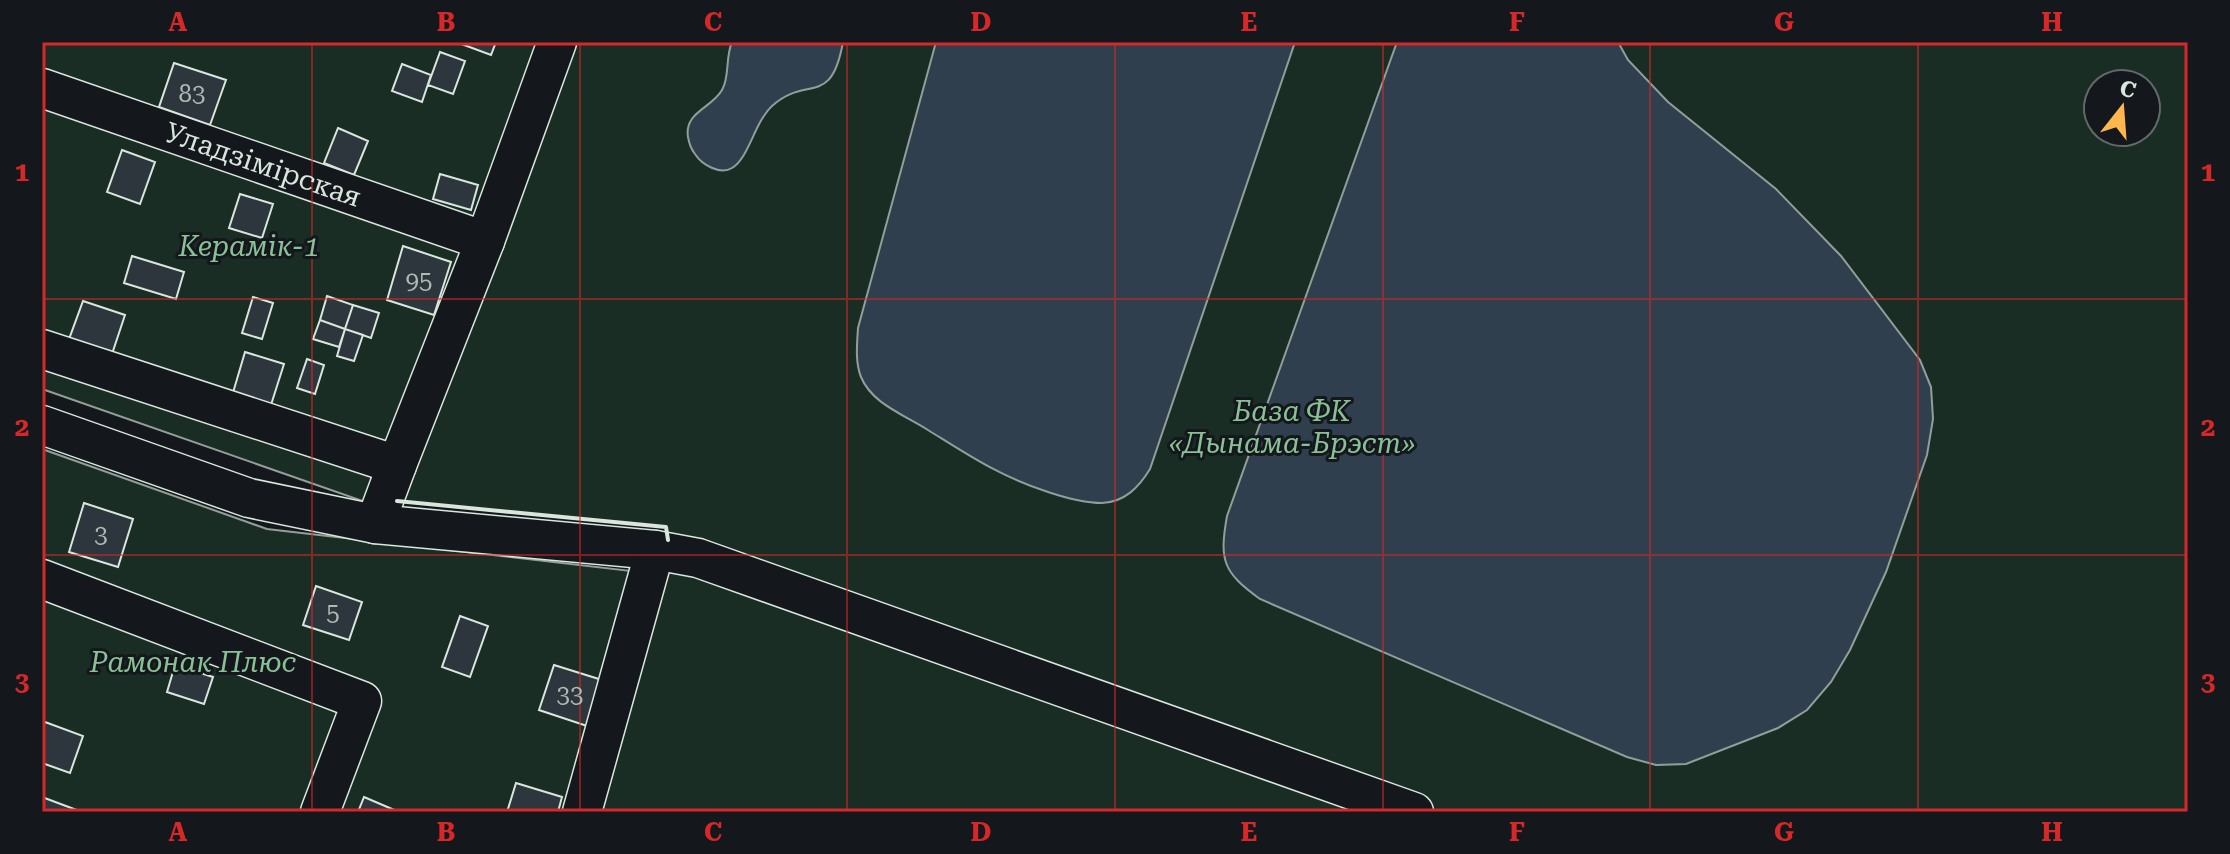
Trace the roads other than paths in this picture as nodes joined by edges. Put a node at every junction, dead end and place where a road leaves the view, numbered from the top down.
1 (557, 42) edge
2 (42, 88) edge
3 (485, 241) junction
4 (42, 349) edge
5 (42, 425) edge
6 (397, 465) junction
7 (375, 524) junction
8 (655, 550) junction
9 (45, 589) edge
10 (320, 812) edge
11 (582, 812) edge
12 (1414, 812) edge

1 - 3 street
2 - 3 street, Уладзімірская
3 - 6 street
4 - 6 street
5 - 7 street
6 - 7 street
7 - 8 street
8 - 11 street
8 - 12 street
9 - 10 street

